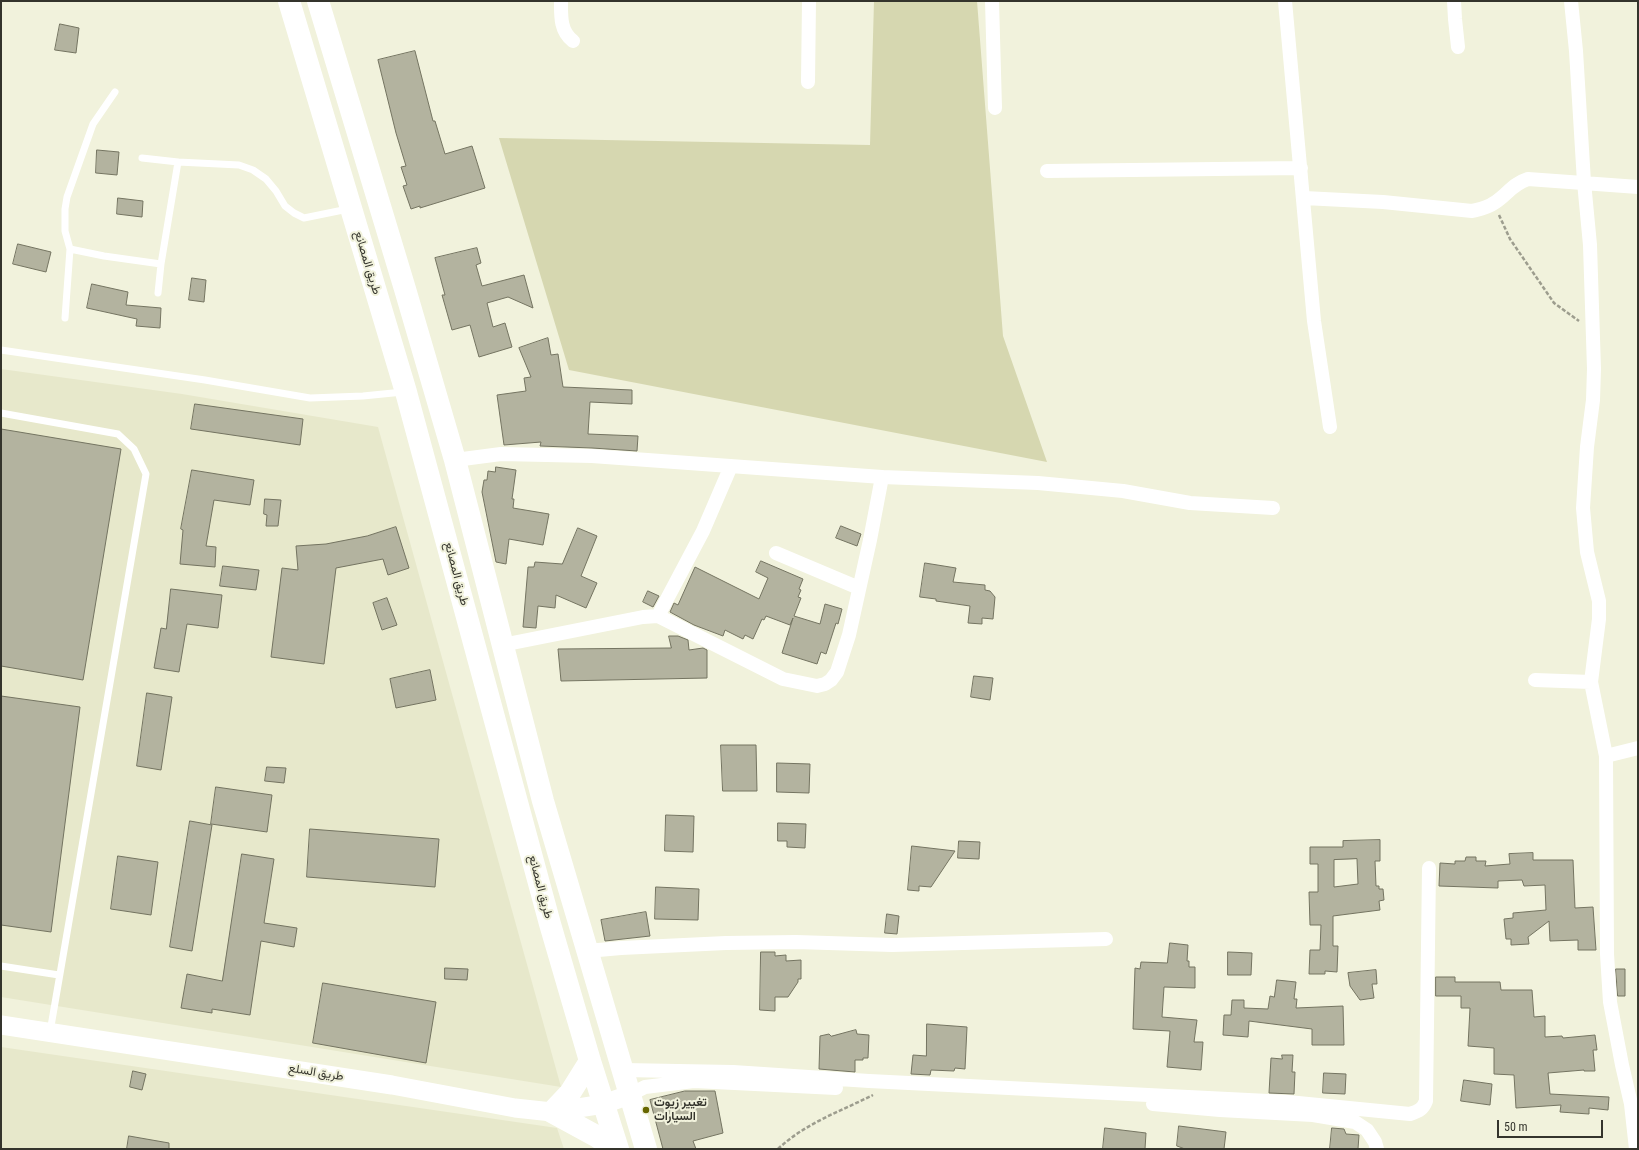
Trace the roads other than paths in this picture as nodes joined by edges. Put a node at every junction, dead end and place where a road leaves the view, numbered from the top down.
1 (289, 1) edge
2 (561, 1) edge
3 (809, 1) edge
4 (992, 1) edge
5 (1285, 1) edge
6 (1454, 1) edge
7 (1571, 1) edge
8 (320, 9) edge
9 (296, 23) junction
10 (572, 41) dead end
11 (1458, 47) dead end
12 (808, 82) dead end
13 (115, 92) dead end
14 (996, 108) dead end
15 (142, 158) dead end
16 (178, 162) junction
17 (1301, 168) junction
18 (1047, 171) dead end
19 (1584, 182) junction
20 (1638, 187) edge
21 (1304, 198) junction
22 (351, 208) junction
23 (70, 249) junction
24 (161, 264) junction
25 (158, 293) dead end
26 (65, 318) dead end
27 (1, 350) edge
28 (406, 392) junction
29 (1, 413) edge
30 (1330, 427) dead end
31 (455, 460) junction
32 (731, 466) junction
33 (882, 477) junction
34 (1273, 508) dead end
35 (776, 554) dead end
36 (859, 588) junction
37 (658, 616) junction
38 (502, 645) junction
39 (1535, 680) dead end
40 (1591, 682) junction
41 (1638, 748) edge
42 (1606, 756) junction
43 (1429, 868) dead end
44 (1106, 939) dead end
45 (587, 951) junction
46 (1, 966) edge
47 (59, 975) junction
48 (1, 1025) edge
49 (50, 1033) junction
50 (590, 1061) junction
51 (623, 1070) junction
52 (629, 1095) junction
53 (604, 1104) junction
54 (552, 1112) junction
55 (615, 1149) edge
56 (618, 1149) edge
57 (646, 1149) edge
58 (1377, 1149) edge
59 (1636, 1149) edge

1 - 9 main road, طريق المصانع
2 - 10 street
3 - 12 street
4 - 14 street
5 - 17 street
6 - 11 street
7 - 19 street
8 - 9 main road
8 - 31 main road
9 - 22 main road, طريق المصانع
13 - 23 lane
15 - 16 lane
16 - 22 lane
16 - 24 lane
17 - 18 street
17 - 21 street
19 - 20 street
19 - 21 street
19 - 40 street
21 - 30 street
22 - 28 main road, طريق المصانع
23 - 24 lane
23 - 26 lane
24 - 25 lane
27 - 28 lane
28 - 50 main road, طريق المصانع
29 - 47 lane
31 - 32 street
31 - 38 main road
32 - 33 street
32 - 37 street
33 - 34 street
33 - 36 street
35 - 36 street
36 - 37 street
37 - 38 street
38 - 45 main road
39 - 40 street
40 - 42 street
41 - 42 street
42 - 59 street
43 - 51 street
44 - 45 street
45 - 51 main road
46 - 47 lane
47 - 49 lane
48 - 49 street, طريق السلع
49 - 54 street, طريق السلع
50 - 53 main road, طريق المصانع
50 - 54 main road
51 - 52 main road
52 - 53 street, طريق السلع
52 - 57 main road
52 - 58 street
53 - 54 street, طريق السلع
53 - 56 main road, طريق المصانع
54 - 55 main road

